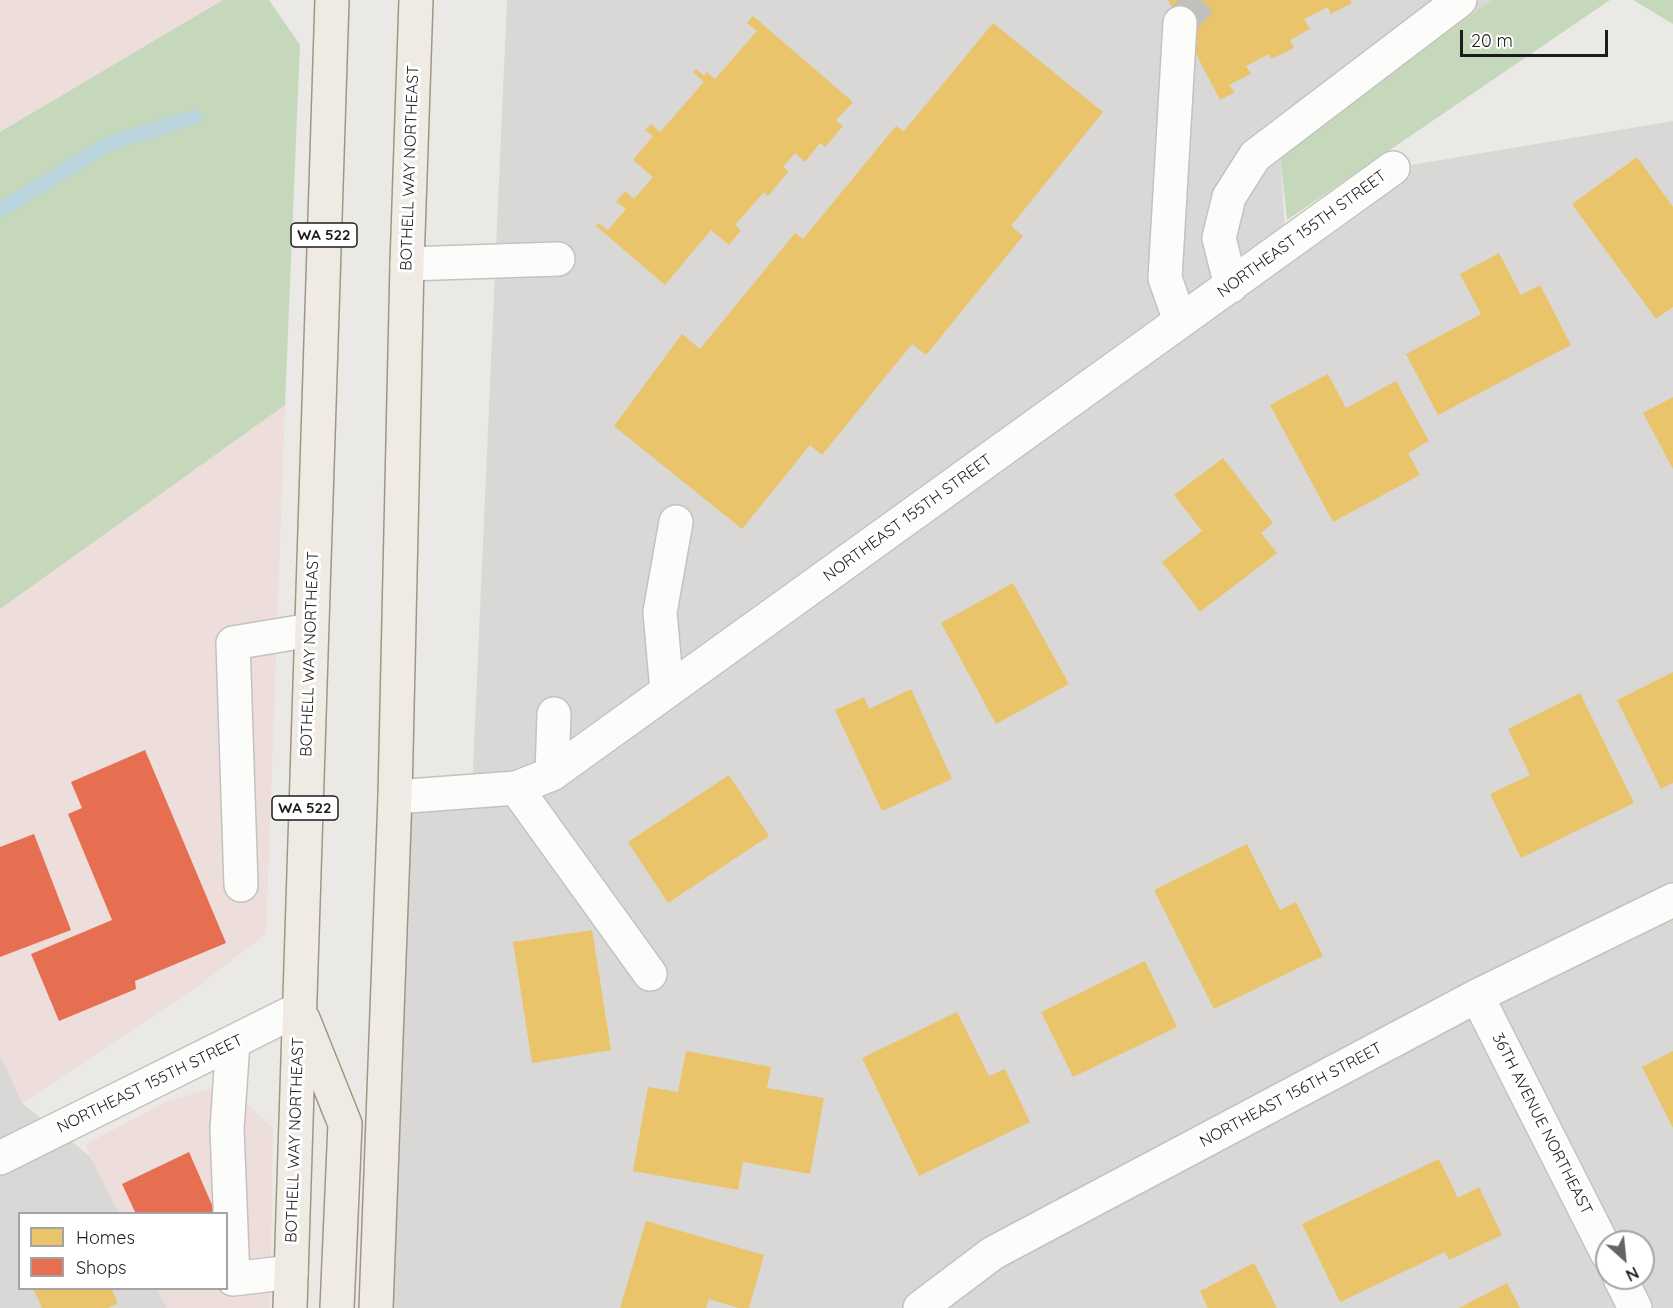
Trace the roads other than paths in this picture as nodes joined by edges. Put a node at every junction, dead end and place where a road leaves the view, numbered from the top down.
1 (332, 0) edge
2 (416, 0) edge
3 (1460, 0) edge
4 (1180, 23) tunnel mouth
5 (1393, 168) dead end
6 (558, 259) dead end
7 (406, 264) junction
8 (1231, 286) junction
9 (1180, 321) junction
10 (676, 522) dead end
11 (311, 630) junction
12 (667, 691) junction
13 (554, 714) dead end
14 (552, 774) junction
15 (516, 788) junction
16 (395, 797) junction
17 (242, 885) dead end
18 (1673, 900) edge
19 (650, 974) dead end
20 (1477, 996) junction
21 (299, 1010) junction
22 (233, 1042) junction
23 (0, 1158) edge
24 (1595, 1230) edge
25 (291, 1272) junction
26 (1626, 1290) edge
27 (290, 1308) edge
28 (337, 1308) edge
29 (376, 1308) edge
30 (920, 1308) edge
31 (1635, 1308) edge

1 - 11 main road, BOTHELL WAY NORTHEAST / WA 522
2 - 7 main road, BOTHELL WAY NORTHEAST
3 - 8 street
4 - 9 street
5 - 8 street, NORTHEAST 155TH STREET
6 - 7 street
7 - 16 main road, BOTHELL WAY NORTHEAST
8 - 9 street, NORTHEAST 155TH STREET
9 - 12 street, NORTHEAST 155TH STREET
10 - 12 street
11 - 17 street
11 - 21 main road, BOTHELL WAY NORTHEAST / WA 522
12 - 14 street, NORTHEAST 155TH STREET
13 - 14 street
14 - 15 street, NORTHEAST 155TH STREET
15 - 16 street, NORTHEAST 155TH STREET
15 - 19 street
16 - 29 main road, BOTHELL WAY NORTHEAST
18 - 20 street, NORTHEAST 156TH STREET
20 - 24 street, 36TH AVENUE NORTHEAST
20 - 30 street, NORTHEAST 156TH STREET
21 - 22 street, NORTHEAST 155TH STREET
21 - 25 main road, BOTHELL WAY NORTHEAST / WA 522
21 - 28 main road
22 - 23 street, NORTHEAST 155TH STREET
22 - 25 street
25 - 27 main road, BOTHELL WAY NORTHEAST / WA 522
26 - 31 street

